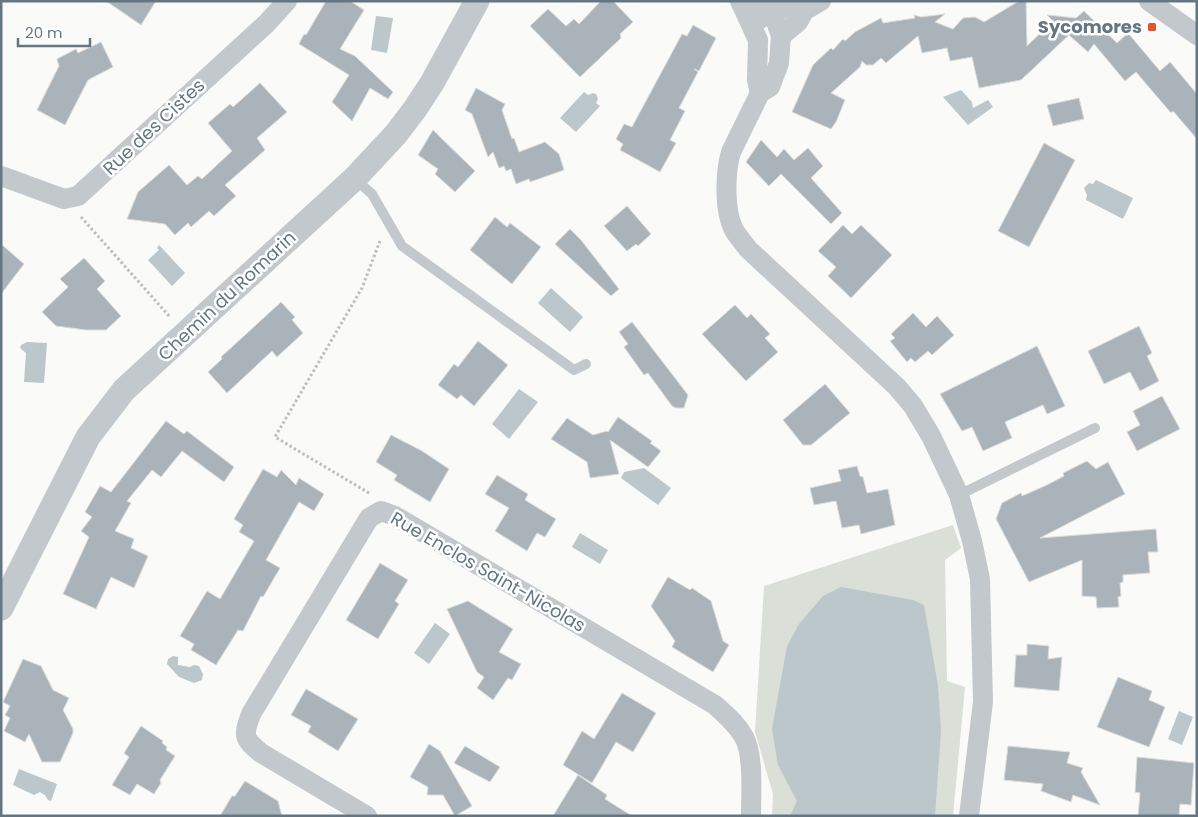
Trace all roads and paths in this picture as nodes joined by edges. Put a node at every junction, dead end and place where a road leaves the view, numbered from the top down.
1 (287, 1) edge
2 (477, 1) edge
3 (740, 1) edge
4 (1150, 1) edge
5 (812, 6) edge
6 (765, 7) edge
7 (754, 30) junction
8 (1197, 35) edge
9 (781, 36) junction
10 (760, 93) junction
11 (1, 176) edge
12 (355, 178) junction
13 (64, 199) junction
14 (387, 222) junction
15 (185, 334) junction
16 (586, 364) dead end
17 (1095, 428) dead end
18 (959, 495) junction
19 (381, 511) junction
20 (1, 608) edge
21 (367, 816) edge
22 (751, 816) edge
23 (969, 816) edge

1 - 13 street, Rue des Cistes
2 - 12 street, Chemin du Romarin
3 - 7 street
4 - 8 street
5 - 6 street
5 - 9 street
6 - 7 street
6 - 9 street
7 - 9 street
7 - 10 street
9 - 10 street
10 - 18 street
11 - 13 street
12 - 14 lane
12 - 15 street, Chemin du Romarin
13 - 15 path
14 - 16 lane
14 - 19 path
15 - 20 street, Chemin du Romarin
17 - 18 lane
18 - 23 street
19 - 21 street, Rue Enclos Saint-Nicolas
19 - 22 street, Rue Enclos Saint-Nicolas

